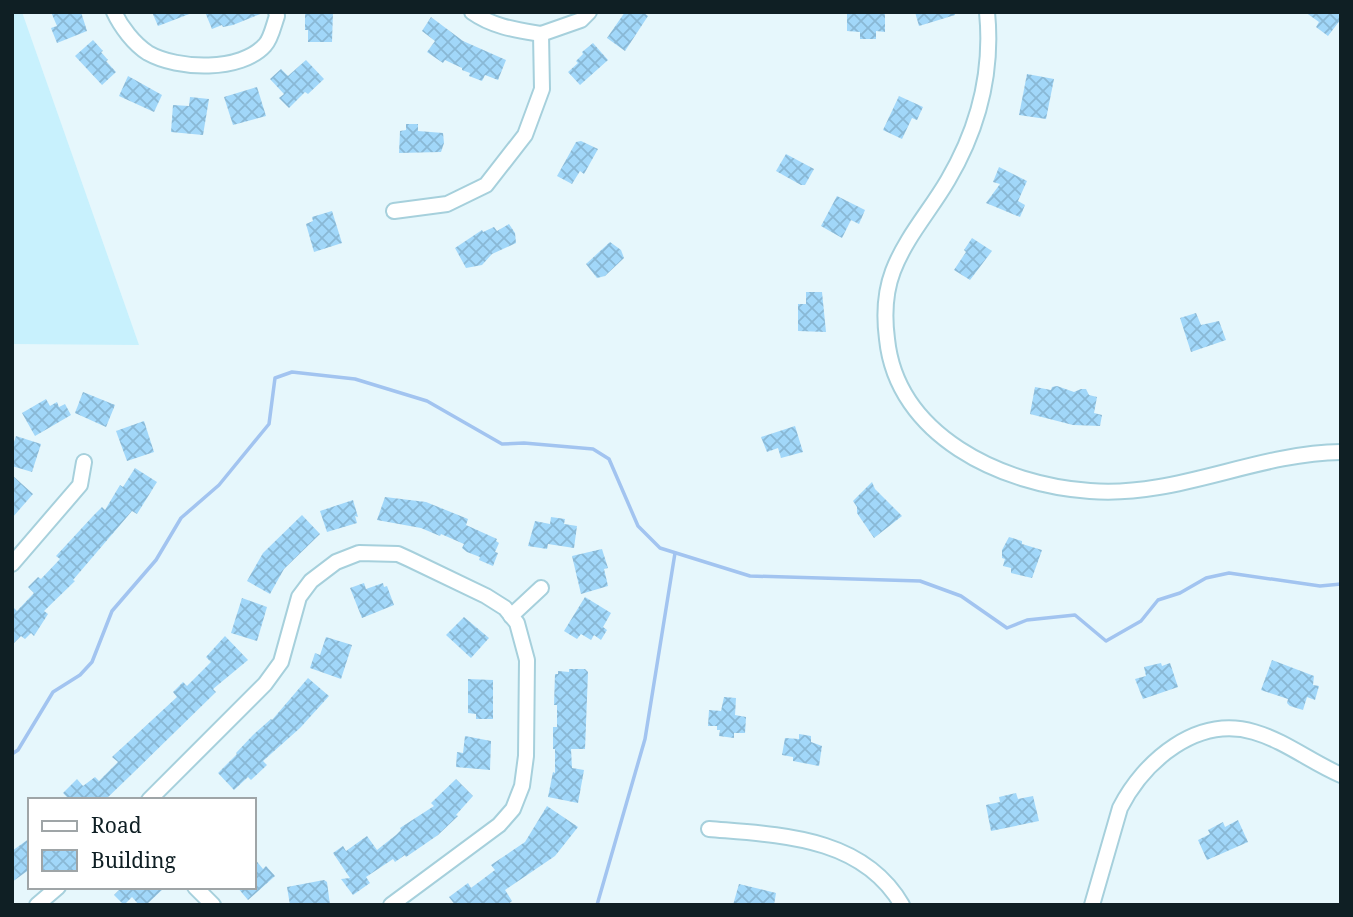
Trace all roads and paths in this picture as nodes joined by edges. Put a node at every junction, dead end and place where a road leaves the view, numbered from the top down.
1 (114, 12) edge
2 (276, 12) edge
3 (472, 12) edge
4 (589, 12) edge
5 (987, 12) edge
6 (541, 34) junction
7 (394, 211) dead end
8 (1341, 453) edge
9 (84, 461) dead end
10 (12, 564) edge
11 (541, 588) dead end
12 (511, 615) junction
13 (1341, 775) edge
14 (151, 798) edge
15 (709, 829) dead end
16 (56, 889) edge
17 (197, 889) edge
18 (37, 905) edge
19 (214, 905) edge
20 (391, 905) edge
21 (902, 905) edge
22 (1092, 905) edge

1 - 2 street
3 - 6 street
4 - 6 street
5 - 8 street
6 - 7 street
9 - 10 street
11 - 12 street
12 - 14 street
12 - 20 street
13 - 22 street
15 - 21 street
16 - 18 street
17 - 19 street

